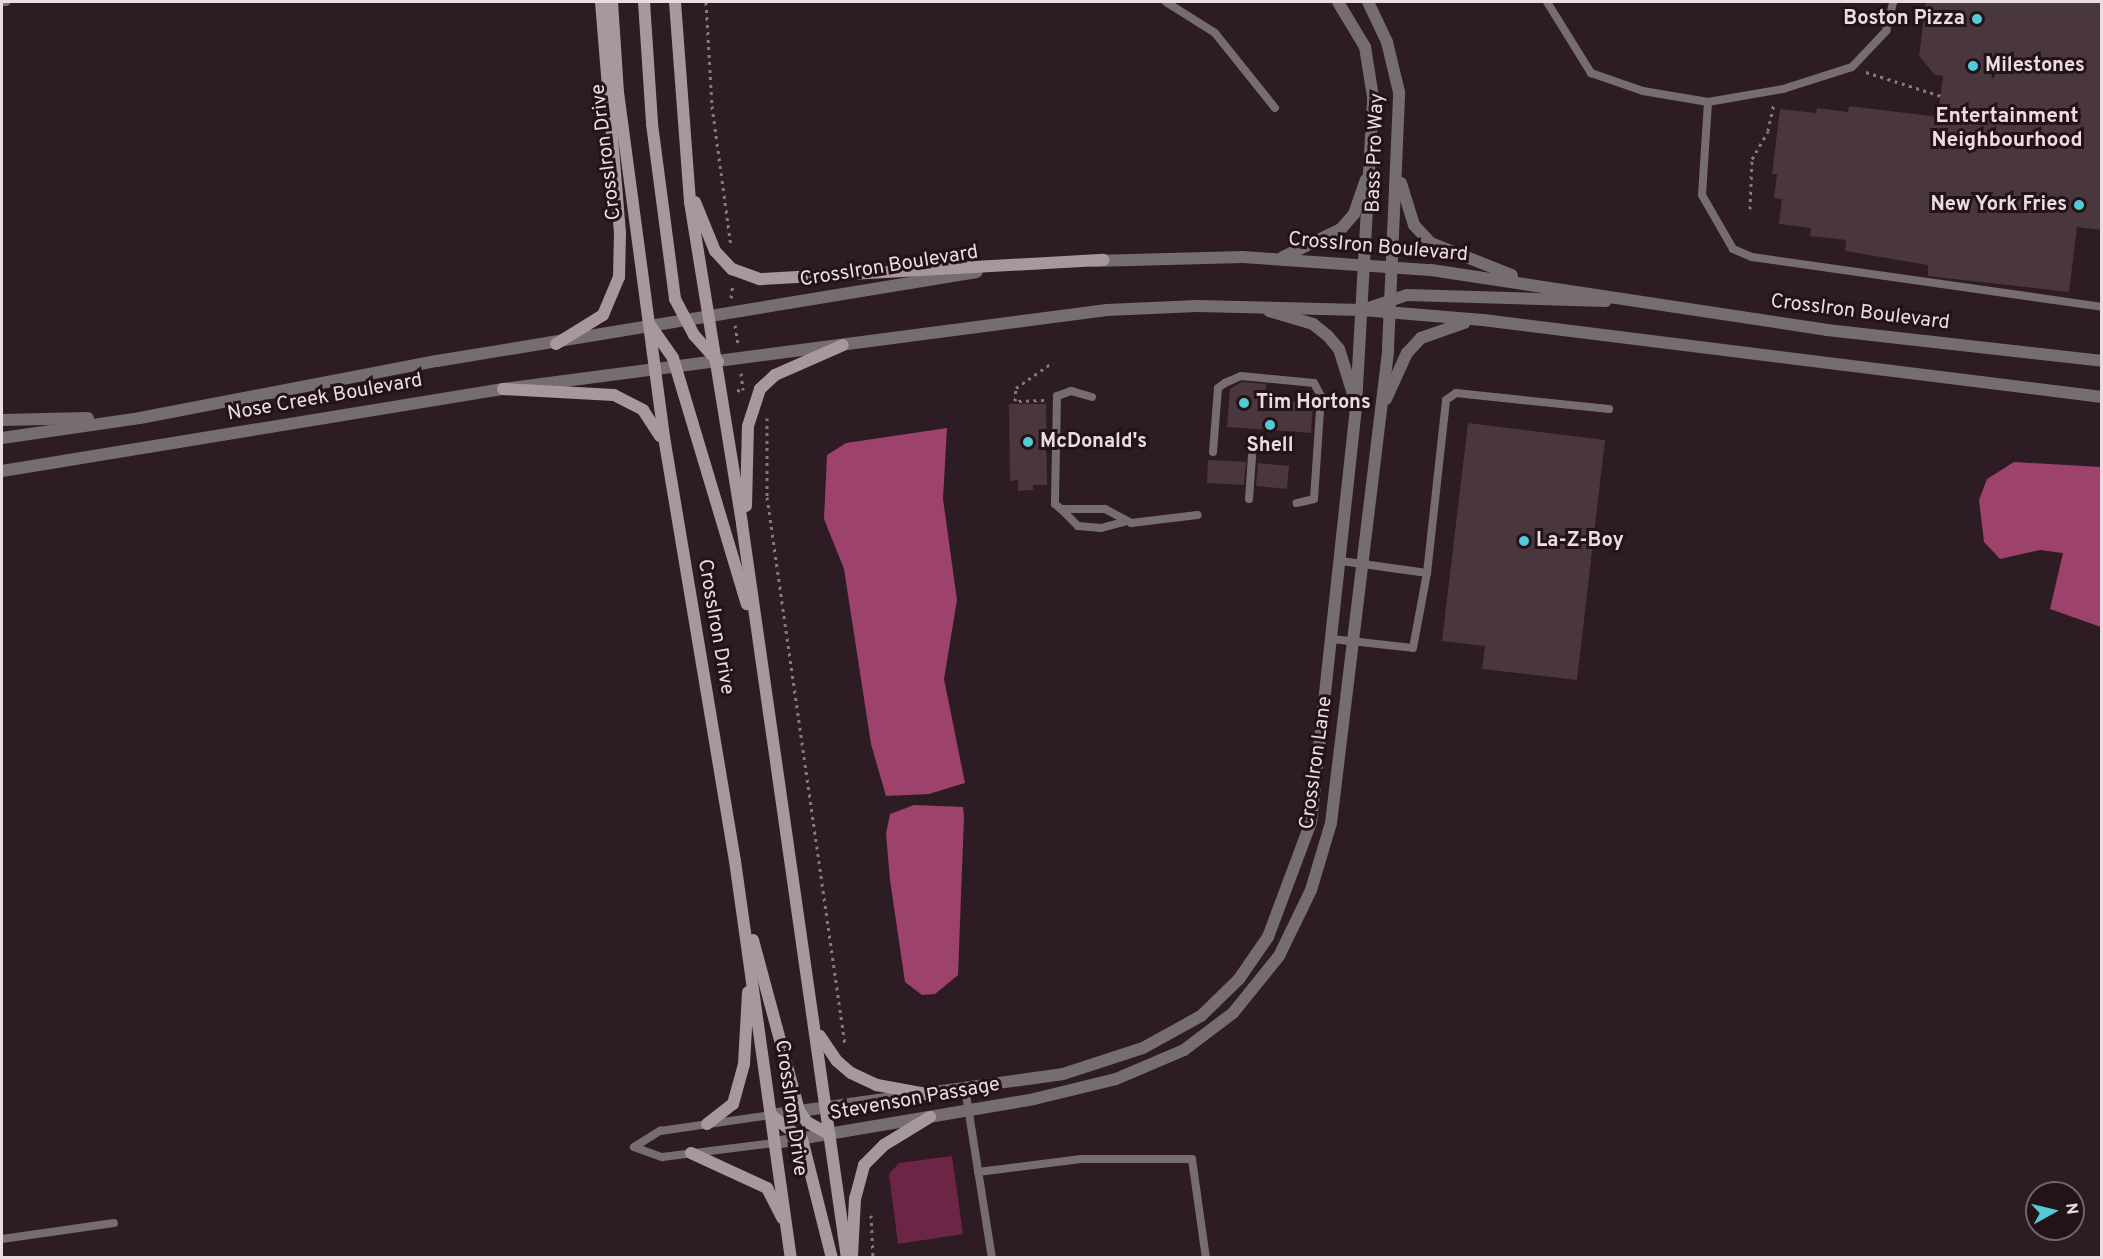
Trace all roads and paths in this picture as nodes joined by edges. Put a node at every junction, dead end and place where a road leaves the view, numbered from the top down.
1 (2, 2) edge
2 (6, 2) edge
3 (601, 2) edge
4 (612, 2) edge
5 (644, 2) edge
6 (675, 2) edge
7 (706, 2) edge
8 (1166, 2) edge
9 (1338, 2) edge
10 (1368, 2) edge
11 (1547, 2) edge
12 (1893, 2) edge
13 (1852, 67) junction
14 (1941, 96) dead end
15 (1708, 102) junction
16 (1774, 103) dead end
17 (1275, 108) dead end
18 (1398, 164) junction
19 (1372, 165) junction
20 (685, 168) junction
21 (1750, 209) dead end
22 (1402, 247) dead end
23 (1416, 251) dead end
24 (1279, 259) junction
25 (1103, 260) junction
26 (1364, 265) junction
27 (1391, 267) junction
28 (732, 269) junction
29 (1547, 286) junction
30 (1390, 297) junction
31 (1625, 300) junction
32 (1244, 306) junction
33 (2102, 307) edge
34 (1362, 310) junction
35 (733, 311) junction
36 (1389, 311) junction
37 (710, 314) junction
38 (684, 319) junction
39 (1483, 320) junction
40 (650, 325) junction
41 (556, 344) junction
42 (843, 345) junction
43 (740, 360) junction
44 (2102, 361) edge
45 (718, 362) junction
46 (1053, 362) dead end
47 (676, 368) junction
48 (656, 370) junction
49 (503, 389) junction
50 (737, 390) dead end
51 (743, 391) junction
52 (757, 396) junction
53 (1092, 397) dead end
54 (2102, 397) edge
55 (1056, 400) junction
56 (1356, 405) junction
57 (1609, 409) dead end
58 (1380, 414) junction
59 (140, 418) junction
60 (2, 420) edge
61 (2, 438) edge
62 (1213, 452) dead end
63 (1252, 456) dead end
64 (667, 459) junction
65 (2, 471) edge
66 (1249, 499) dead end
67 (1296, 503) dead end
68 (1060, 509) junction
69 (1198, 514) dead end
70 (1124, 522) junction
71 (1341, 561) junction
72 (1361, 564) junction
73 (749, 570) junction
74 (1427, 573) junction
75 (1332, 639) junction
76 (1352, 642) junction
77 (764, 675) junction
78 (738, 887) junction
79 (750, 966) junction
80 (815, 1026) junction
81 (847, 1050) dead end
82 (1030, 1079) joint
83 (965, 1088) junction
84 (926, 1094) junction
85 (1034, 1100) joint
86 (826, 1108) junction
87 (799, 1111) junction
88 (969, 1111) junction
89 (771, 1115) junction
90 (930, 1117) junction
91 (707, 1124) junction
92 (830, 1135) junction
93 (802, 1139) junction
94 (775, 1143) junction
95 (691, 1153) junction
96 (978, 1172) junction
97 (870, 1204) dead end
98 (114, 1222) dead end
99 (787, 1230) junction
100 (2, 1239) edge
101 (791, 1257) edge
102 (832, 1257) edge
103 (847, 1257) edge
104 (852, 1257) edge
105 (873, 1257) edge
106 (992, 1257) edge
107 (1206, 1257) edge

1 - 2 lane
3 - 41 main road
4 - 40 main road, CrossIron Drive
5 - 38 main road
6 - 20 main road, CrossIron Drive
7 - 28 path
8 - 17 lane
9 - 19 street, Bass Pro Way
10 - 18 street, Bass Pro Way
11 - 15 lane
12 - 13 lane
13 - 14 path
13 - 15 lane
15 - 33 lane
16 - 21 path
18 - 27 street, Bass Pro Way
18 - 29 street
19 - 24 street
19 - 26 street, Bass Pro Way
20 - 28 main road
20 - 37 main road, CrossIron Drive
22 - 23 path
24 - 25 street, CrossIron Boulevard
24 - 26 street, CrossIron Boulevard
25 - 28 main road
25 - 35 street, CrossIron Boulevard
26 - 27 street, CrossIron Boulevard
26 - 34 street, Bass Pro Way
27 - 29 street, CrossIron Boulevard
27 - 30 street, Bass Pro Way
28 - 35 path
29 - 31 street, CrossIron Boulevard
30 - 31 street
30 - 34 street
30 - 36 street, Bass Pro Way
31 - 44 street, CrossIron Boulevard
32 - 34 street
32 - 42 street
32 - 56 street
34 - 36 street
34 - 56 street, CrossIron Lane
35 - 37 street, CrossIron Boulevard
35 - 43 path
36 - 39 street
36 - 58 street, CrossIron Lane
37 - 38 street, CrossIron Boulevard
37 - 45 main road, CrossIron Drive
38 - 40 street, CrossIron Boulevard
38 - 45 main road
39 - 54 street
39 - 58 street
40 - 41 street, Nose Creek Boulevard
40 - 47 main road
40 - 48 main road, CrossIron Drive
41 - 59 street, Nose Creek Boulevard
42 - 43 street
42 - 52 main road
43 - 45 street
43 - 51 path
45 - 47 street
45 - 73 main road, CrossIron Drive
46 - 55 path
47 - 48 street
47 - 77 main road
48 - 49 street, Nose Creek Boulevard
48 - 64 main road, CrossIron Drive
49 - 64 main road
49 - 65 street, Nose Creek Boulevard
50 - 51 path
51 - 52 path
52 - 73 main road
52 - 81 path
53 - 55 lane
55 - 68 lane
56 - 71 street, CrossIron Lane
57 - 74 lane
58 - 72 street, CrossIron Lane
59 - 60 street
59 - 61 street, Nose Creek Boulevard
62 - 67 lane
63 - 66 lane
64 - 78 main road, CrossIron Drive
68 - 70 lane
68 - 70 lane
69 - 70 lane
71 - 72 lane
71 - 75 street, CrossIron Lane
72 - 74 lane
72 - 76 street, CrossIron Lane
73 - 77 main road, CrossIron Drive
74 - 76 lane
75 - 76 lane
75 - 82 street, CrossIron Lane
76 - 85 street, CrossIron Lane
77 - 80 main road, CrossIron Drive
78 - 79 main road, CrossIron Drive
78 - 87 main road
79 - 89 main road, CrossIron Drive
79 - 91 main road
80 - 84 main road
80 - 86 main road, CrossIron Drive
82 - 83 street, Stevenson Passage
83 - 84 street, Stevenson Passage
83 - 88 lane
84 - 86 street, Stevenson Passage
85 - 88 street, Stevenson Passage
86 - 87 street, Stevenson Passage
86 - 92 main road, CrossIron Drive
87 - 89 street, Stevenson Passage
87 - 92 main road
88 - 90 street, Stevenson Passage
88 - 96 lane
89 - 91 lane, Stevenson Passage
89 - 93 main road
89 - 94 main road, CrossIron Drive
90 - 92 street, Stevenson Passage
90 - 104 main road
91 - 95 lane, Stevenson Passage
92 - 93 street, Stevenson Passage
92 - 103 main road, CrossIron Drive
93 - 94 street, Stevenson Passage
93 - 102 main road
94 - 95 lane, Stevenson Passage
94 - 99 main road, CrossIron Drive
95 - 99 main road
96 - 106 lane
96 - 107 lane
97 - 105 path
98 - 100 lane
99 - 101 main road, CrossIron Drive

